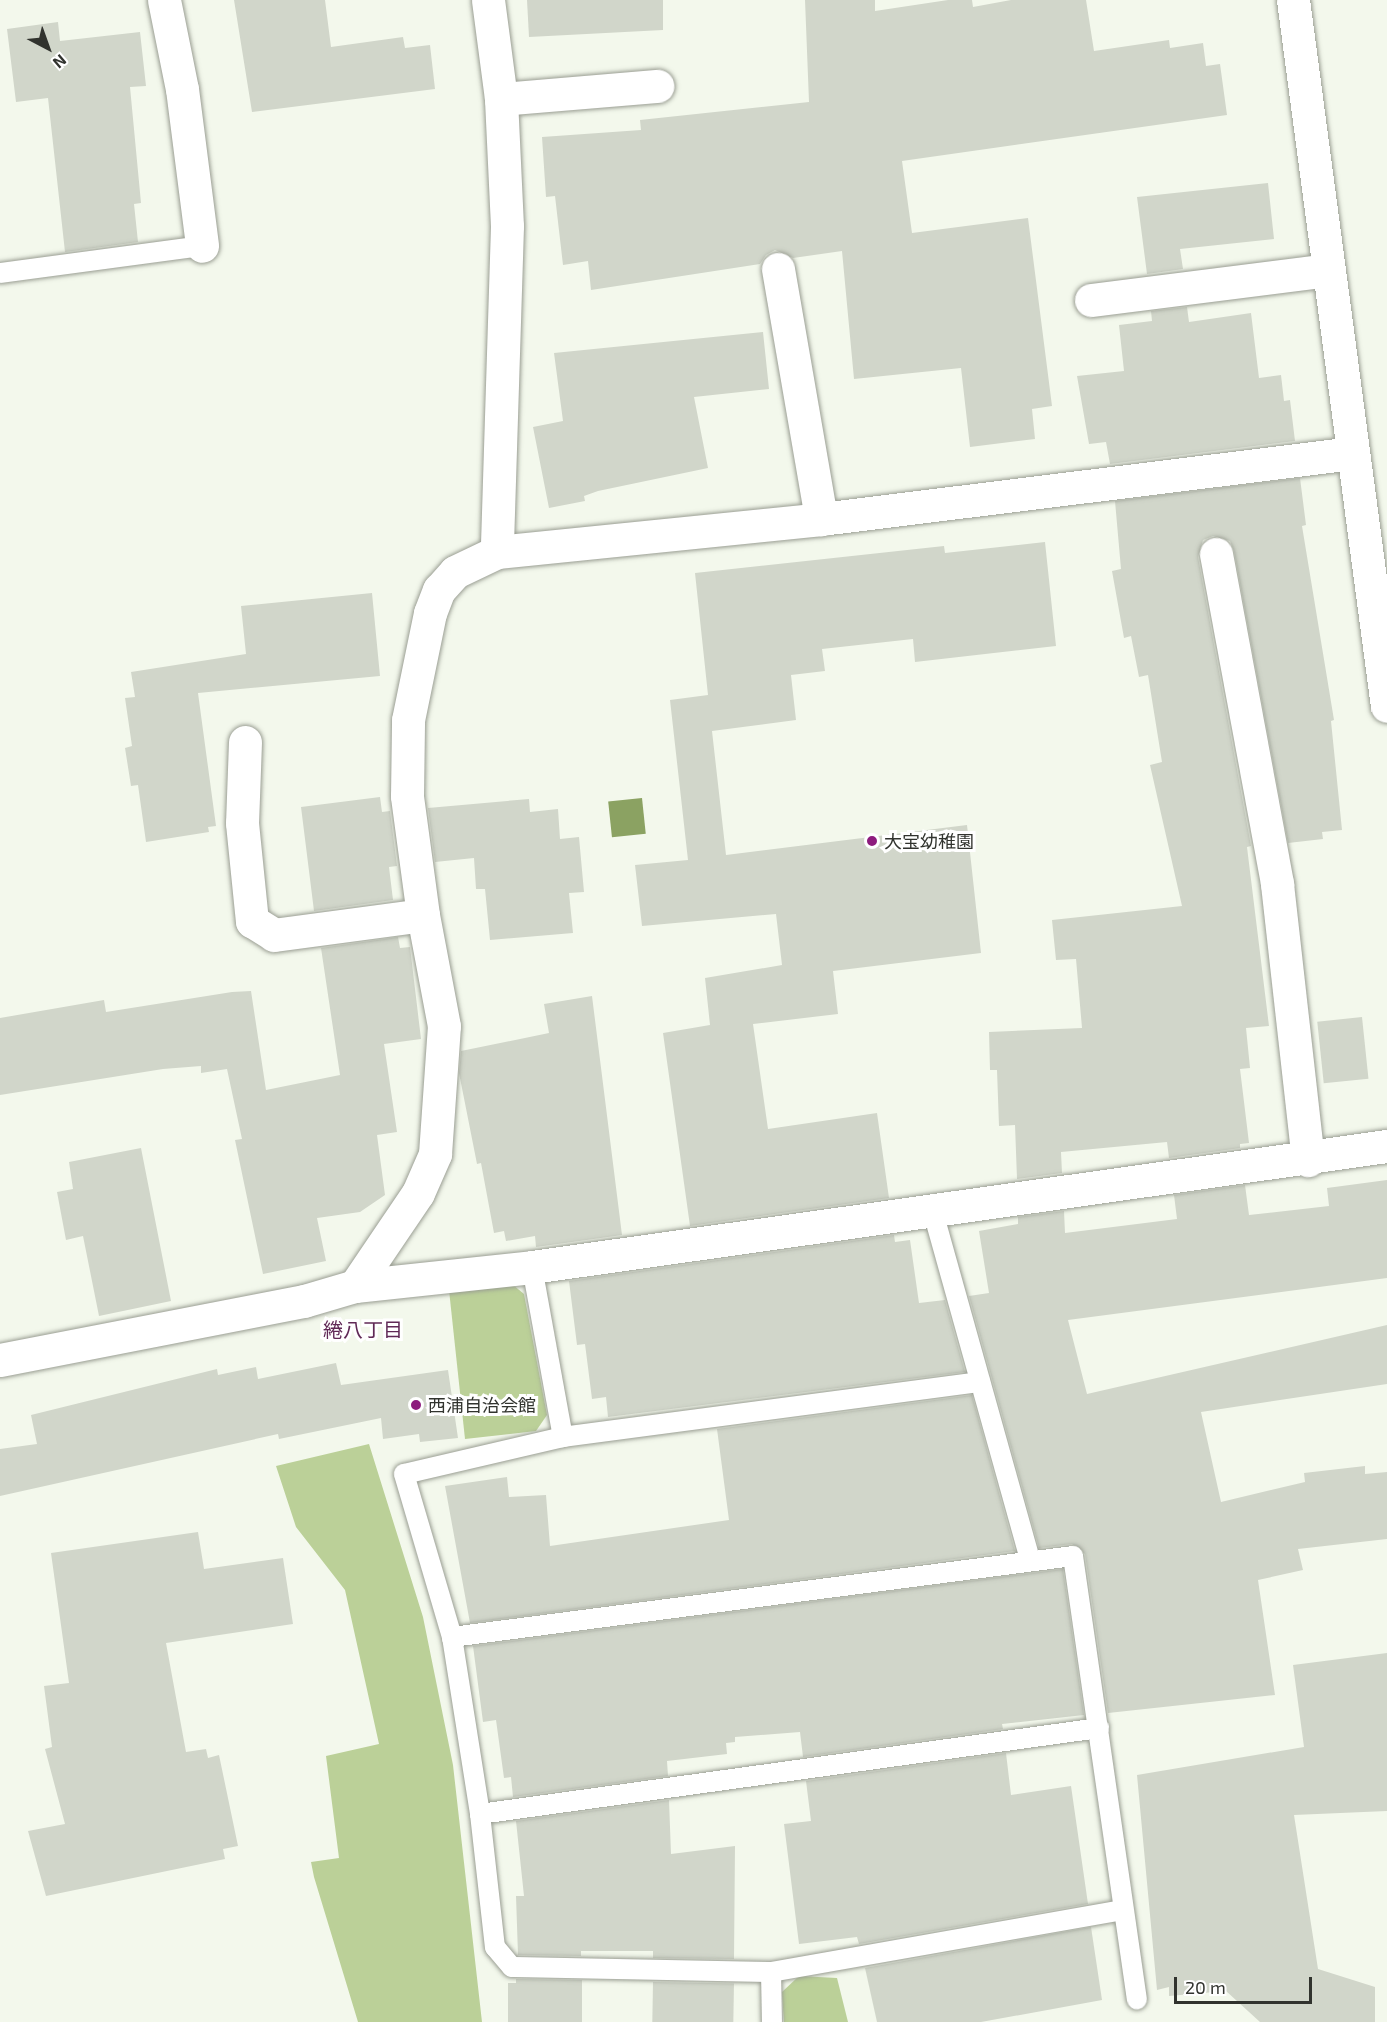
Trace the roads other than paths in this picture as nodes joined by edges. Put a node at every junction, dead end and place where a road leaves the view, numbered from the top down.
1 (164, 0) edge
2 (488, 0) edge
3 (1293, 0) edge
4 (657, 86) dead end
5 (501, 99) junction
6 (202, 246) joint
7 (778, 270) dead end
8 (1327, 270) junction
9 (0, 273) edge
10 (1091, 300) dead end
11 (1353, 453) junction
12 (821, 519) junction
13 (497, 552) junction
14 (1216, 554) dead end
15 (1387, 706) edge
16 (244, 742) dead end
17 (423, 915) junction
18 (1387, 1146) edge
19 (1308, 1160) junction
20 (933, 1212) junction
21 (532, 1267) junction
22 (354, 1286) junction
23 (0, 1360) edge
24 (980, 1382) junction
25 (563, 1437) junction
26 (1030, 1560) junction
27 (452, 1637) junction
28 (1099, 1728) junction
29 (480, 1814) junction
30 (1121, 1910) junction
31 (771, 1972) junction
32 (1137, 1999) dead end
33 (772, 2022) edge

1 - 6 street
2 - 5 street
3 - 8 street
4 - 5 street
5 - 13 street
6 - 9 lane
7 - 12 street
8 - 10 street
8 - 11 street
11 - 12 street
11 - 15 street
12 - 13 street
13 - 17 street
14 - 19 street
16 - 17 street
17 - 22 street
18 - 19 street
19 - 20 street
20 - 21 street
20 - 24 lane
21 - 22 street
21 - 25 lane
22 - 23 street
24 - 25 lane
24 - 26 lane
25 - 27 lane
26 - 27 lane
26 - 28 lane
27 - 29 lane
28 - 29 lane
28 - 30 lane
29 - 31 lane
30 - 31 lane
30 - 32 lane
31 - 33 lane

